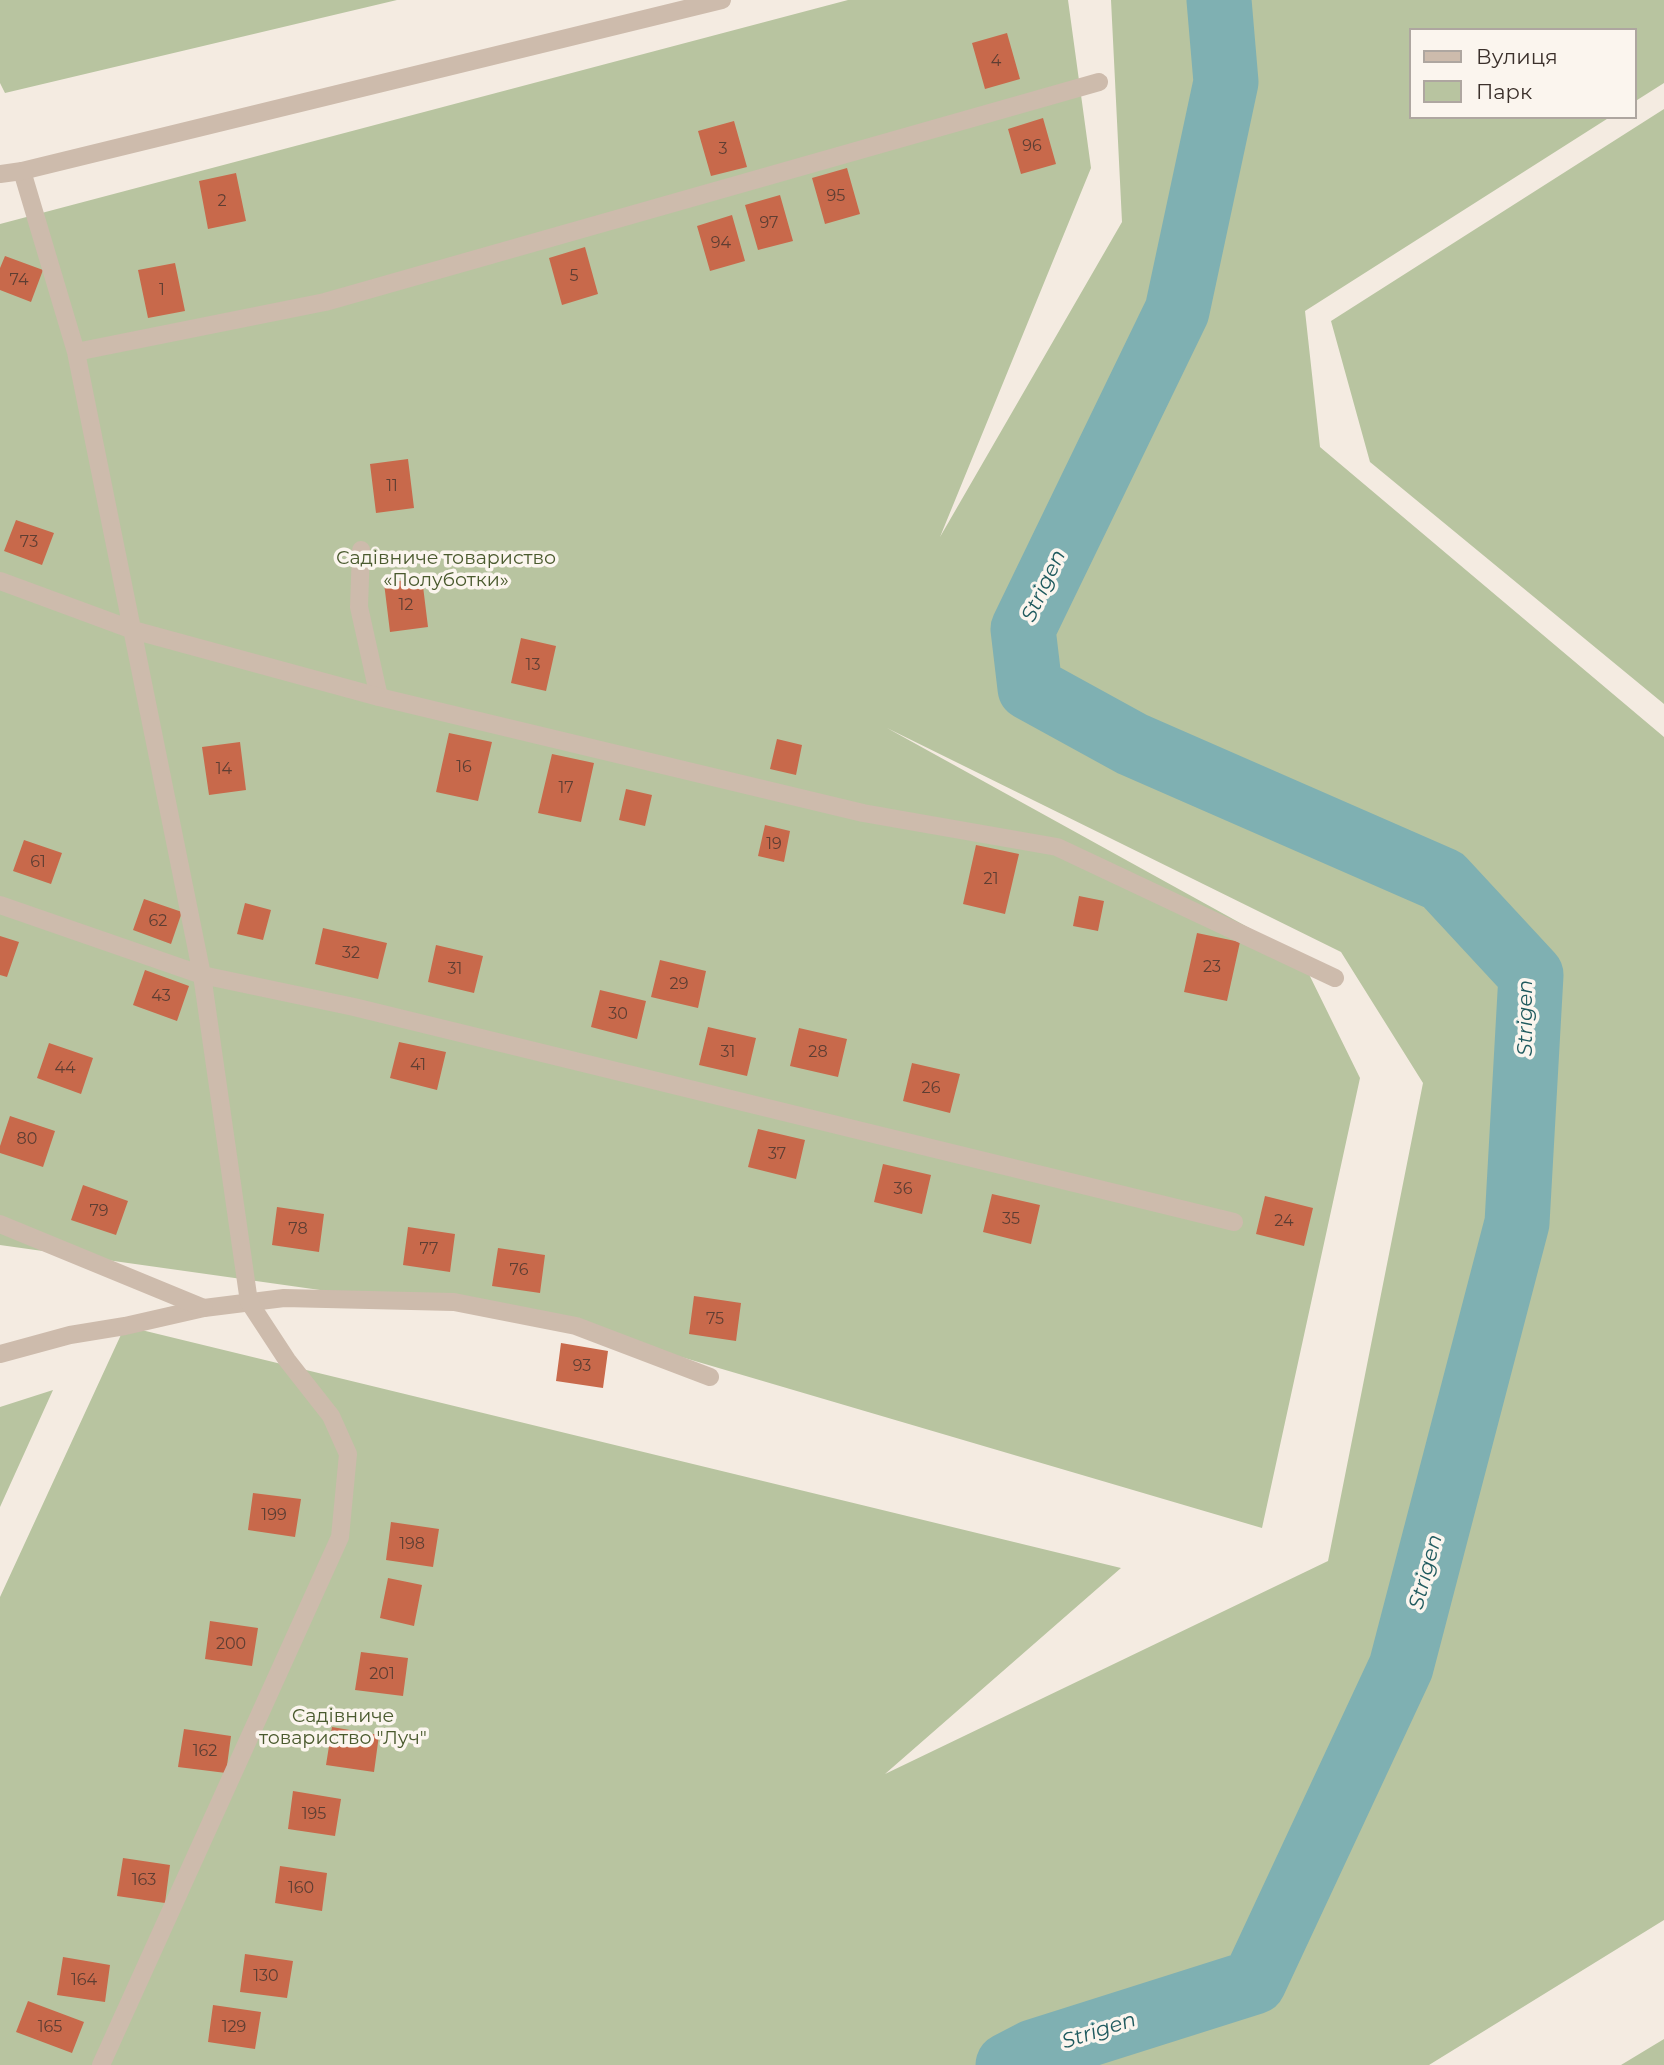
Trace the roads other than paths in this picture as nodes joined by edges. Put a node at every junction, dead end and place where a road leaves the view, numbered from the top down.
1 (722, 0) edge
2 (1099, 82) dead end
3 (22, 171) junction
4 (0, 174) edge
5 (76, 352) junction
6 (361, 550) dead end
7 (0, 581) edge
8 (133, 630) junction
9 (379, 696) junction
10 (0, 905) edge
11 (202, 975) junction
12 (1335, 978) dead end
13 (1234, 1222) dead end
14 (0, 1224) edge
15 (249, 1302) junction
16 (204, 1308) junction
17 (0, 1354) edge
18 (710, 1377) dead end
19 (101, 2065) edge

1 - 3 street
2 - 5 street
3 - 4 street
3 - 5 street
5 - 8 street
6 - 9 street
7 - 8 street
8 - 9 street
8 - 11 street
9 - 12 street
10 - 11 street
11 - 13 street
11 - 15 street
14 - 16 street
15 - 16 street
15 - 18 street
15 - 19 street
16 - 17 street

